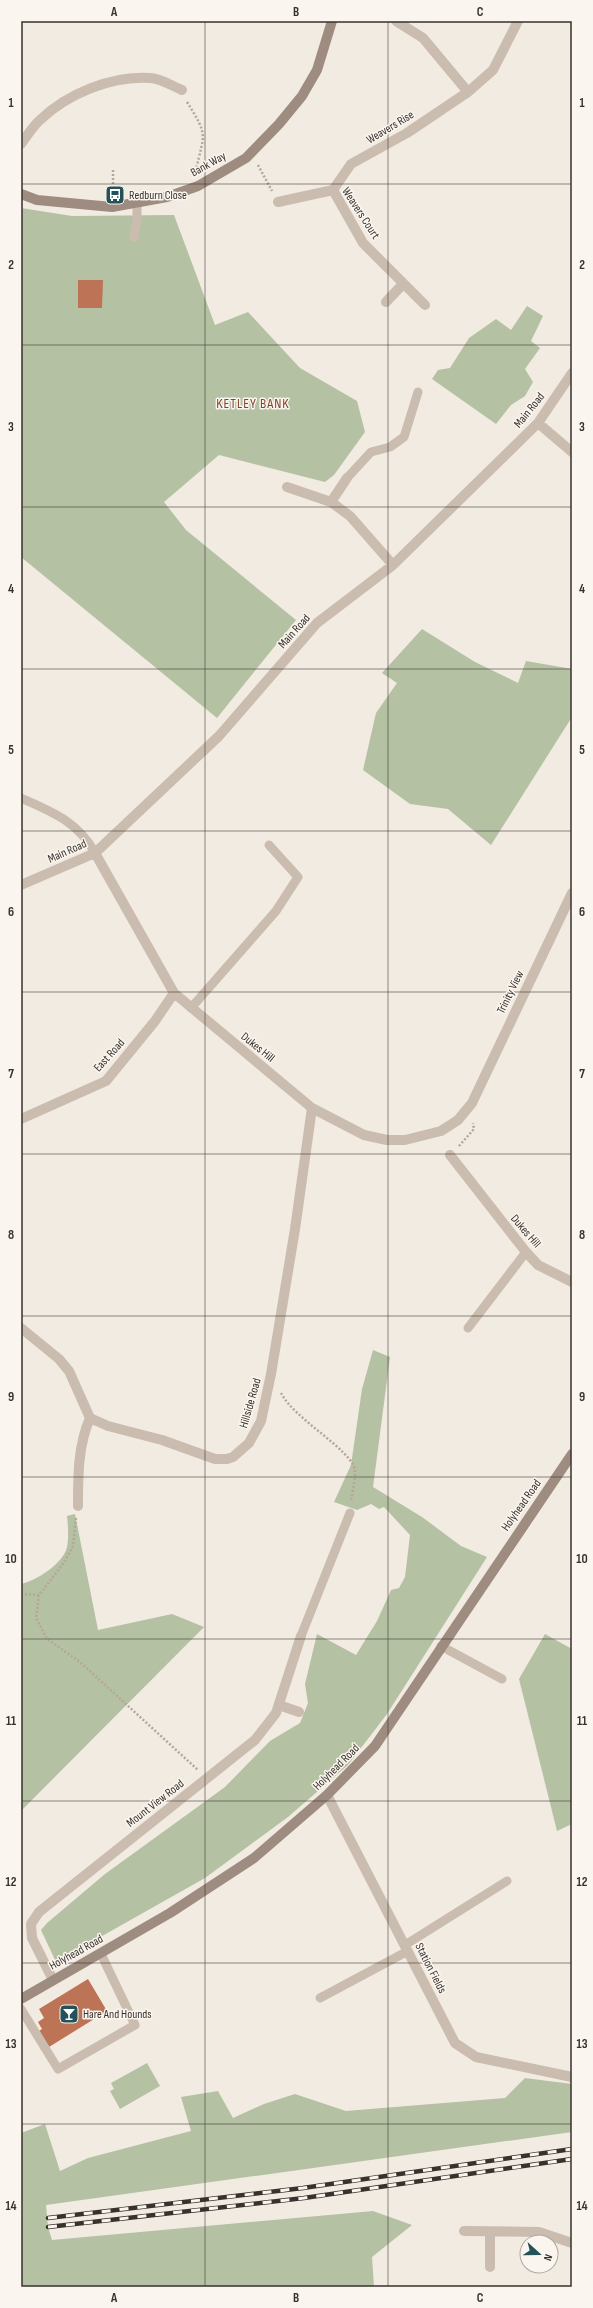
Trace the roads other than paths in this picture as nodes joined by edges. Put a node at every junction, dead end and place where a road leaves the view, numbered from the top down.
1 (332, 21) edge
2 (396, 21) edge
3 (518, 21) edge
4 (182, 90) road end
5 (468, 92) junction
6 (21, 144) edge
7 (333, 190) junction
8 (21, 194) edge
9 (278, 202) road end
10 (137, 203) junction
11 (134, 237) dead end
12 (403, 284) junction
13 (386, 302) dead end
14 (425, 305) dead end
15 (572, 373) edge
16 (418, 392) dead end
17 (538, 423) junction
18 (572, 452) edge
19 (347, 478) joint
20 (287, 488) dead end
21 (331, 502) junction
22 (393, 565) junction
23 (21, 798) edge
24 (269, 845) dead end
25 (95, 853) junction
26 (21, 885) edge
27 (572, 893) edge
28 (174, 993) junction
29 (191, 1008) junction
30 (472, 1102) joint
31 (312, 1108) junction
32 (21, 1119) edge
33 (450, 1155) road end
34 (526, 1252) junction
35 (572, 1281) edge
36 (21, 1328) edge
37 (468, 1328) dead end
38 (90, 1418) junction
39 (572, 1454) edge
40 (78, 1506) road end
41 (350, 1513) road end
42 (301, 1636) joint
43 (441, 1646) junction
44 (502, 1679) dead end
45 (279, 1705) junction
46 (299, 1712) dead end
47 (327, 1795) junction
48 (507, 1881) dead end
49 (406, 1948) junction
50 (101, 1954) junction
51 (53, 1980) junction
52 (320, 1998) dead end
53 (21, 1999) edge
54 (21, 2009) edge
55 (572, 2077) edge
56 (464, 2231) dead end
57 (490, 2232) junction
58 (572, 2243) edge
59 (490, 2267) dead end

1 - 10 street, Bank Way
2 - 5 street
3 - 5 street, Weavers Rise
4 - 6 street
5 - 7 street, Weavers Rise
7 - 9 street, Weavers Court
7 - 12 street, Weavers Court
8 - 10 street, Bank Way
10 - 11 lane
12 - 13 street
12 - 14 street, Weavers Court
15 - 17 street, Main Road
16 - 19 lane
17 - 18 street
17 - 22 street, Main Road
19 - 21 street
20 - 21 street
21 - 22 street
22 - 25 street, Main Road
23 - 25 lane
24 - 29 lane
25 - 26 street, Main Road
25 - 28 street, Dukes Hill
27 - 30 street, Trinity View
28 - 29 street, Dukes Hill
28 - 32 street, East Road
29 - 31 street, Dukes Hill
30 - 31 street, Dukes Hill
31 - 38 street, Hillside Road
33 - 34 street, Dukes Hill
34 - 35 street, Dukes Hill
34 - 37 lane
36 - 38 street
38 - 40 street
39 - 43 street, Holyhead Road
41 - 42 lane
42 - 45 street, Mount View Road
43 - 44 lane
43 - 47 street, Holyhead Road
45 - 46 street
45 - 51 street, Mount View Road
47 - 49 street, Station Fields
47 - 50 street, Holyhead Road
48 - 49 lane
49 - 52 lane
49 - 55 street, Station Fields
50 - 51 street, Holyhead Road
50 - 54 lane
51 - 53 street, Holyhead Road
56 - 57 street
57 - 58 street
57 - 59 street

